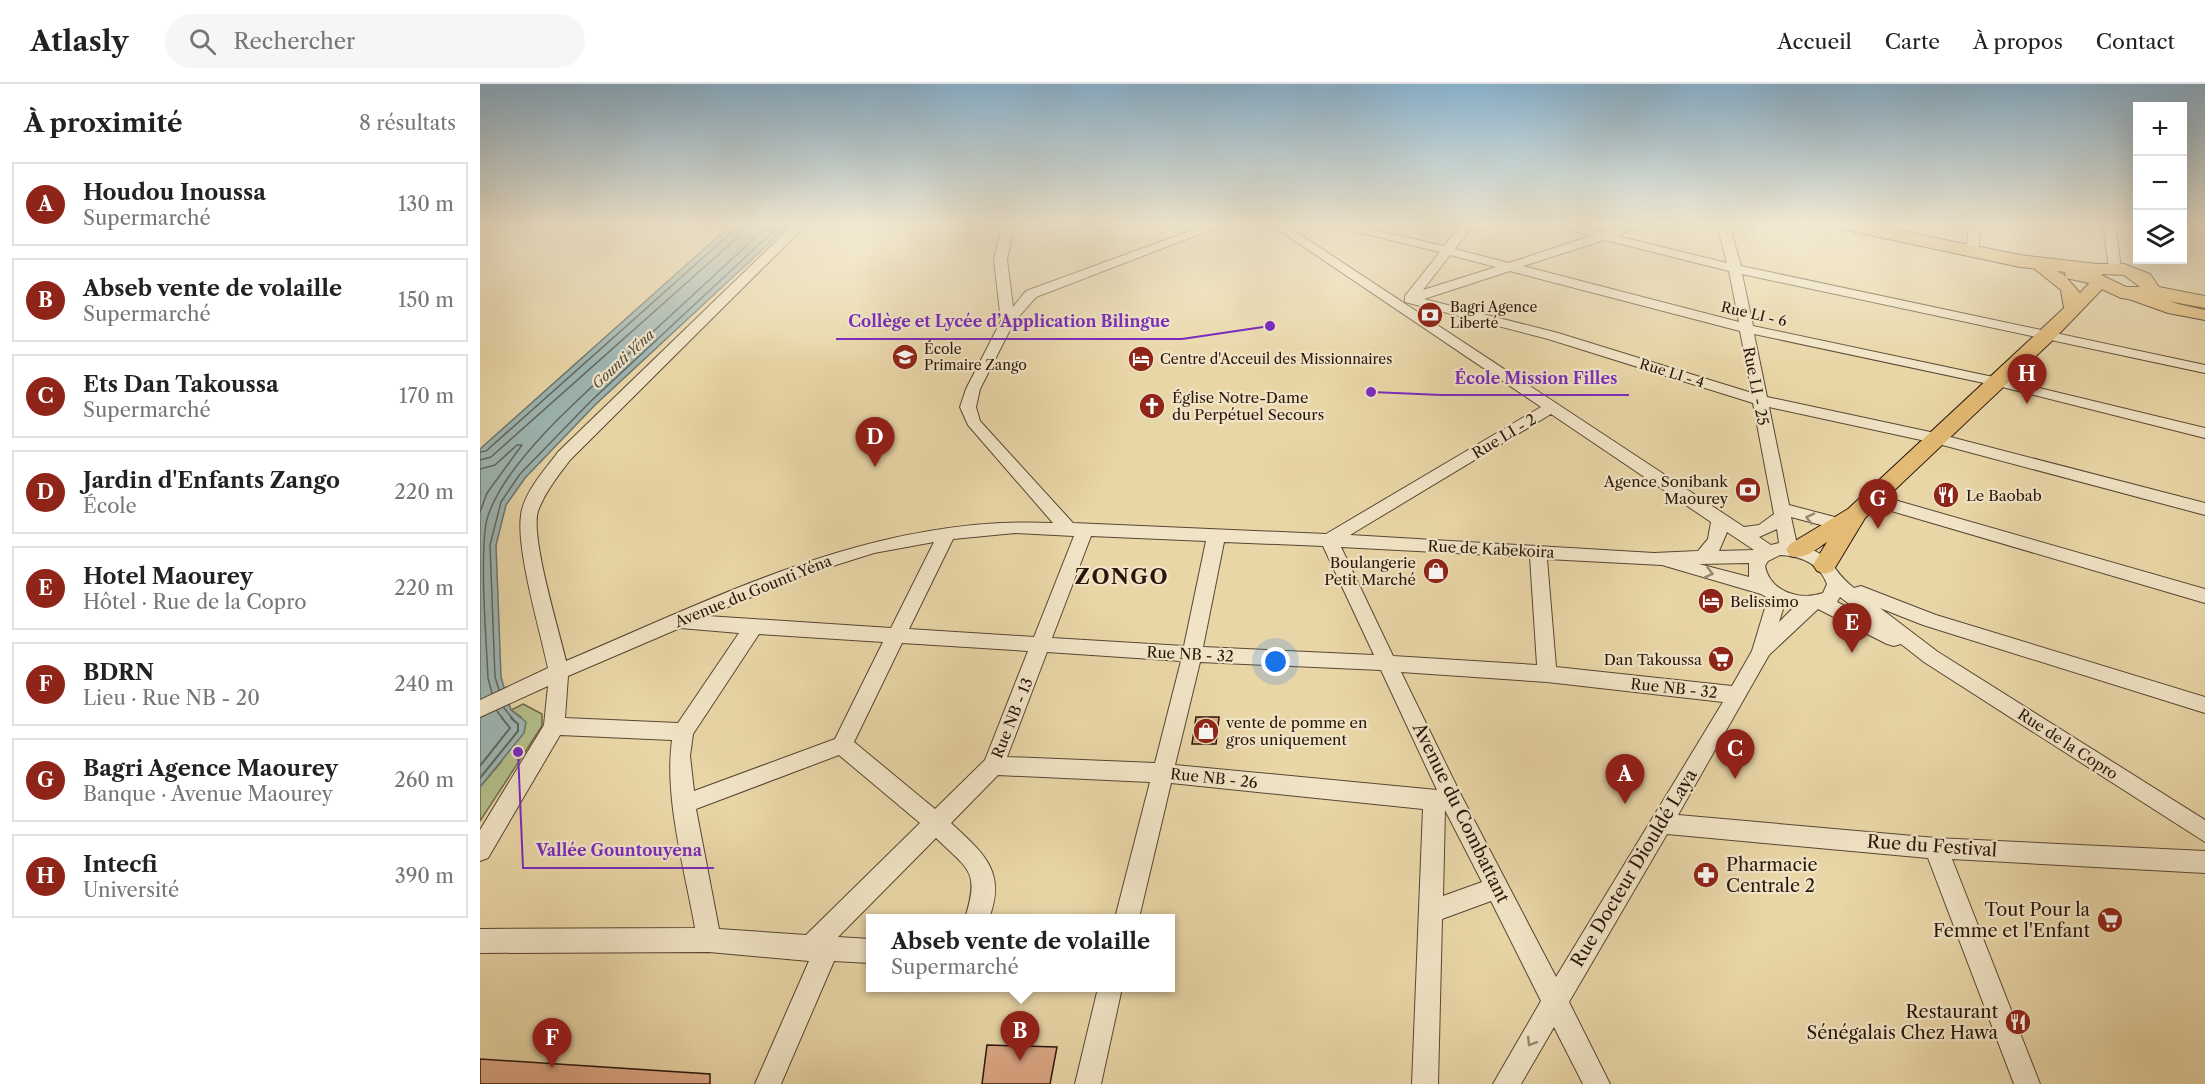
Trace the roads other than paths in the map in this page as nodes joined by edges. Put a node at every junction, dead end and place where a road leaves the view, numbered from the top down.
1 (753, 271) edge
2 (1001, 271) edge
3 (1091, 271) edge
4 (1346, 271) edge
5 (1430, 271) edge
6 (1500, 271) edge
7 (1526, 271) edge
8 (1735, 271) edge
9 (1743, 271) edge
10 (2046, 271) edge
11 (2061, 271) edge
12 (2063, 271) edge
13 (2118, 271) edge
14 (2120, 283) junction
15 (2205, 292) edge
16 (1410, 299) junction
17 (2205, 302) edge
18 (1394, 303) junction
19 (2073, 309) junction
20 (2205, 310) edge
21 (2205, 315) edge
22 (1008, 321) junction
23 (1744, 328) junction
24 (2049, 334) junction
25 (2205, 369) edge
26 (1998, 382) junction
27 (1759, 400) junction
28 (1550, 408) junction
29 (2205, 433) edge
30 (1935, 438) junction
31 (2205, 509) edge
32 (1856, 512) junction
33 (1781, 513) junction
34 (1720, 519) junction
35 (1076, 530) junction
36 (947, 533) junction
37 (1741, 533) junction
38 (1216, 537) junction
39 (1329, 540) junction
40 (1793, 550) junction
41 (1539, 551) junction
42 (1765, 554) junction
43 (1704, 556) junction
44 (1654, 559) junction
45 (1832, 575) junction
46 (1771, 592) junction
47 (2205, 596) edge
48 (1815, 604) junction
49 (678, 622) junction
50 (754, 626) junction
51 (896, 636) junction
52 (1042, 644) junction
53 (1761, 651) junction
54 (1192, 654) junction
55 (1931, 657) junction
56 (1389, 663) junction
57 (559, 672) junction
58 (1547, 674) junction
59 (1737, 695) junction
60 (2205, 705) edge
61 (480, 709) edge
62 (554, 726) junction
63 (683, 732) junction
64 (842, 745) junction
65 (993, 766) junction
66 (1162, 773) junction
67 (1443, 800) junction
68 (684, 804) junction
69 (935, 822) junction
70 (1660, 823) junction
71 (2205, 832) edge
72 (1936, 848) junction
73 (480, 851) edge
74 (2205, 862) edge
75 (1497, 888) junction
76 (1432, 911) junction
77 (978, 914) edge
78 (1128, 914) edge
79 (709, 940) junction
80 (480, 941) edge
81 (818, 949) junction
82 (866, 951) edge
83 (1109, 992) edge
84 (1556, 1001) junction
85 (768, 1084) edge
86 (1088, 1084) edge
87 (1425, 1084) edge
88 (1506, 1084) edge
89 (1596, 1084) edge
90 (2027, 1084) edge

1 - 57 street
2 - 22 street
3 - 22 street
4 - 18 street, Rue LI - 2
5 - 16 street
6 - 16 street
7 - 23 street, Rue LI - 6
8 - 23 street, Rue LI - 25
9 - 24 street
10 - 19 main road
11 - 14 highway
12 - 14 highway
13 - 14 street
14 - 15 highway
14 - 17 highway
14 - 19 main road
14 - 20 main road
14 - 21 main road
16 - 18 street
16 - 27 street, Rue LI - 4
18 - 28 street, Rue LI - 2
19 - 24 main road
22 - 35 street
23 - 26 street, Rue LI - 6
23 - 27 street, Rue LI - 25
24 - 25 street
24 - 26 main road
26 - 29 street, Rue LI - 6
26 - 30 main road
27 - 30 street, Rue LI - 4
27 - 33 street, Rue LI - 25
28 - 34 street
28 - 39 street, Rue LI - 2
30 - 31 street, Rue LI - 4
30 - 32 main road
32 -> 33 street
32 - 40 main road
32 - 45 main road
32 - 47 street
33 - 37 street
33 - 40 street, Rue LI - 25
34 - 37 street
34 - 43 street
35 - 36 street, Avenue du Gounti Yéna
35 - 38 street, Avenue du Gounti Yéna
35 - 52 street, Rue NB - 13
36 - 49 street, Avenue du Gounti Yéna
36 - 51 street
37 - 42 street
38 - 39 street, Avenue du Gounti Yéna
38 - 54 street
39 - 41 street, Rue de Kabekoira
39 - 56 street, Avenue du Combattant
40 - 42 street, Rue de Kabekoira
40 - 45 street
41 - 44 street, Rue de Kabekoira
41 - 58 street
42 - 43 street, Rue de Kabekoira
42 - 46 street
43 - 44 street, Rue de Kabekoira
44 -> 46 street, Rue de Kabekoira
45 - 48 street, Rue Docteur Diouldé Laya
45 - 55 street, Rue de la Copro
45 - 60 street
46 - 48 street, Rue de Kabekoira
46 - 53 street, Rue Docteur Diouldé Laya
48 - 53 street, Rue Docteur Diouldé Laya
48 - 55 street, Rue de la Copro
49 - 50 street, Rue NB - 32
49 - 57 street, Avenue du Gounti Yéna
50 - 51 street, Rue NB - 32
50 - 63 street
51 - 52 street, Rue NB - 32
51 - 64 street
52 - 54 street, Rue NB - 32
52 - 65 street, Rue NB - 13
53 - 59 street, Rue Docteur Diouldé Laya
54 - 56 street, Rue NB - 32
54 - 66 street
55 - 71 street, Rue de la Copro
56 - 58 street, Rue NB - 32
56 - 67 street, Avenue du Combattant
57 - 61 street, Avenue du Gounti Yéna
57 - 62 street
58 - 59 street, Rue NB - 32
59 - 70 street, Rue Docteur Diouldé Laya
62 - 63 street
62 - 73 street
63 - 68 street
64 - 68 street
64 - 69 street
65 - 66 street, Rue NB - 26
65 - 69 street, Rue NB - 13
66 - 67 street, Rue NB - 26
66 - 78 street
67 - 75 street, Avenue du Combattant
67 - 76 street
68 - 79 street
69 - 77 street
69 - 81 street, Rue NB - 13
70 - 72 street, Rue du Festival
70 - 84 street, Rue Docteur Diouldé Laya
72 - 74 street, Rue du Festival
72 - 90 street
75 - 76 street
75 - 84 street, Avenue du Combattant
76 - 87 street
79 - 80 street
79 - 81 street
81 - 82 street
81 - 85 street
83 - 86 street
84 -> 88 street, Rue Docteur Diouldé Laya
84 - 89 street, Avenue du Combattant

